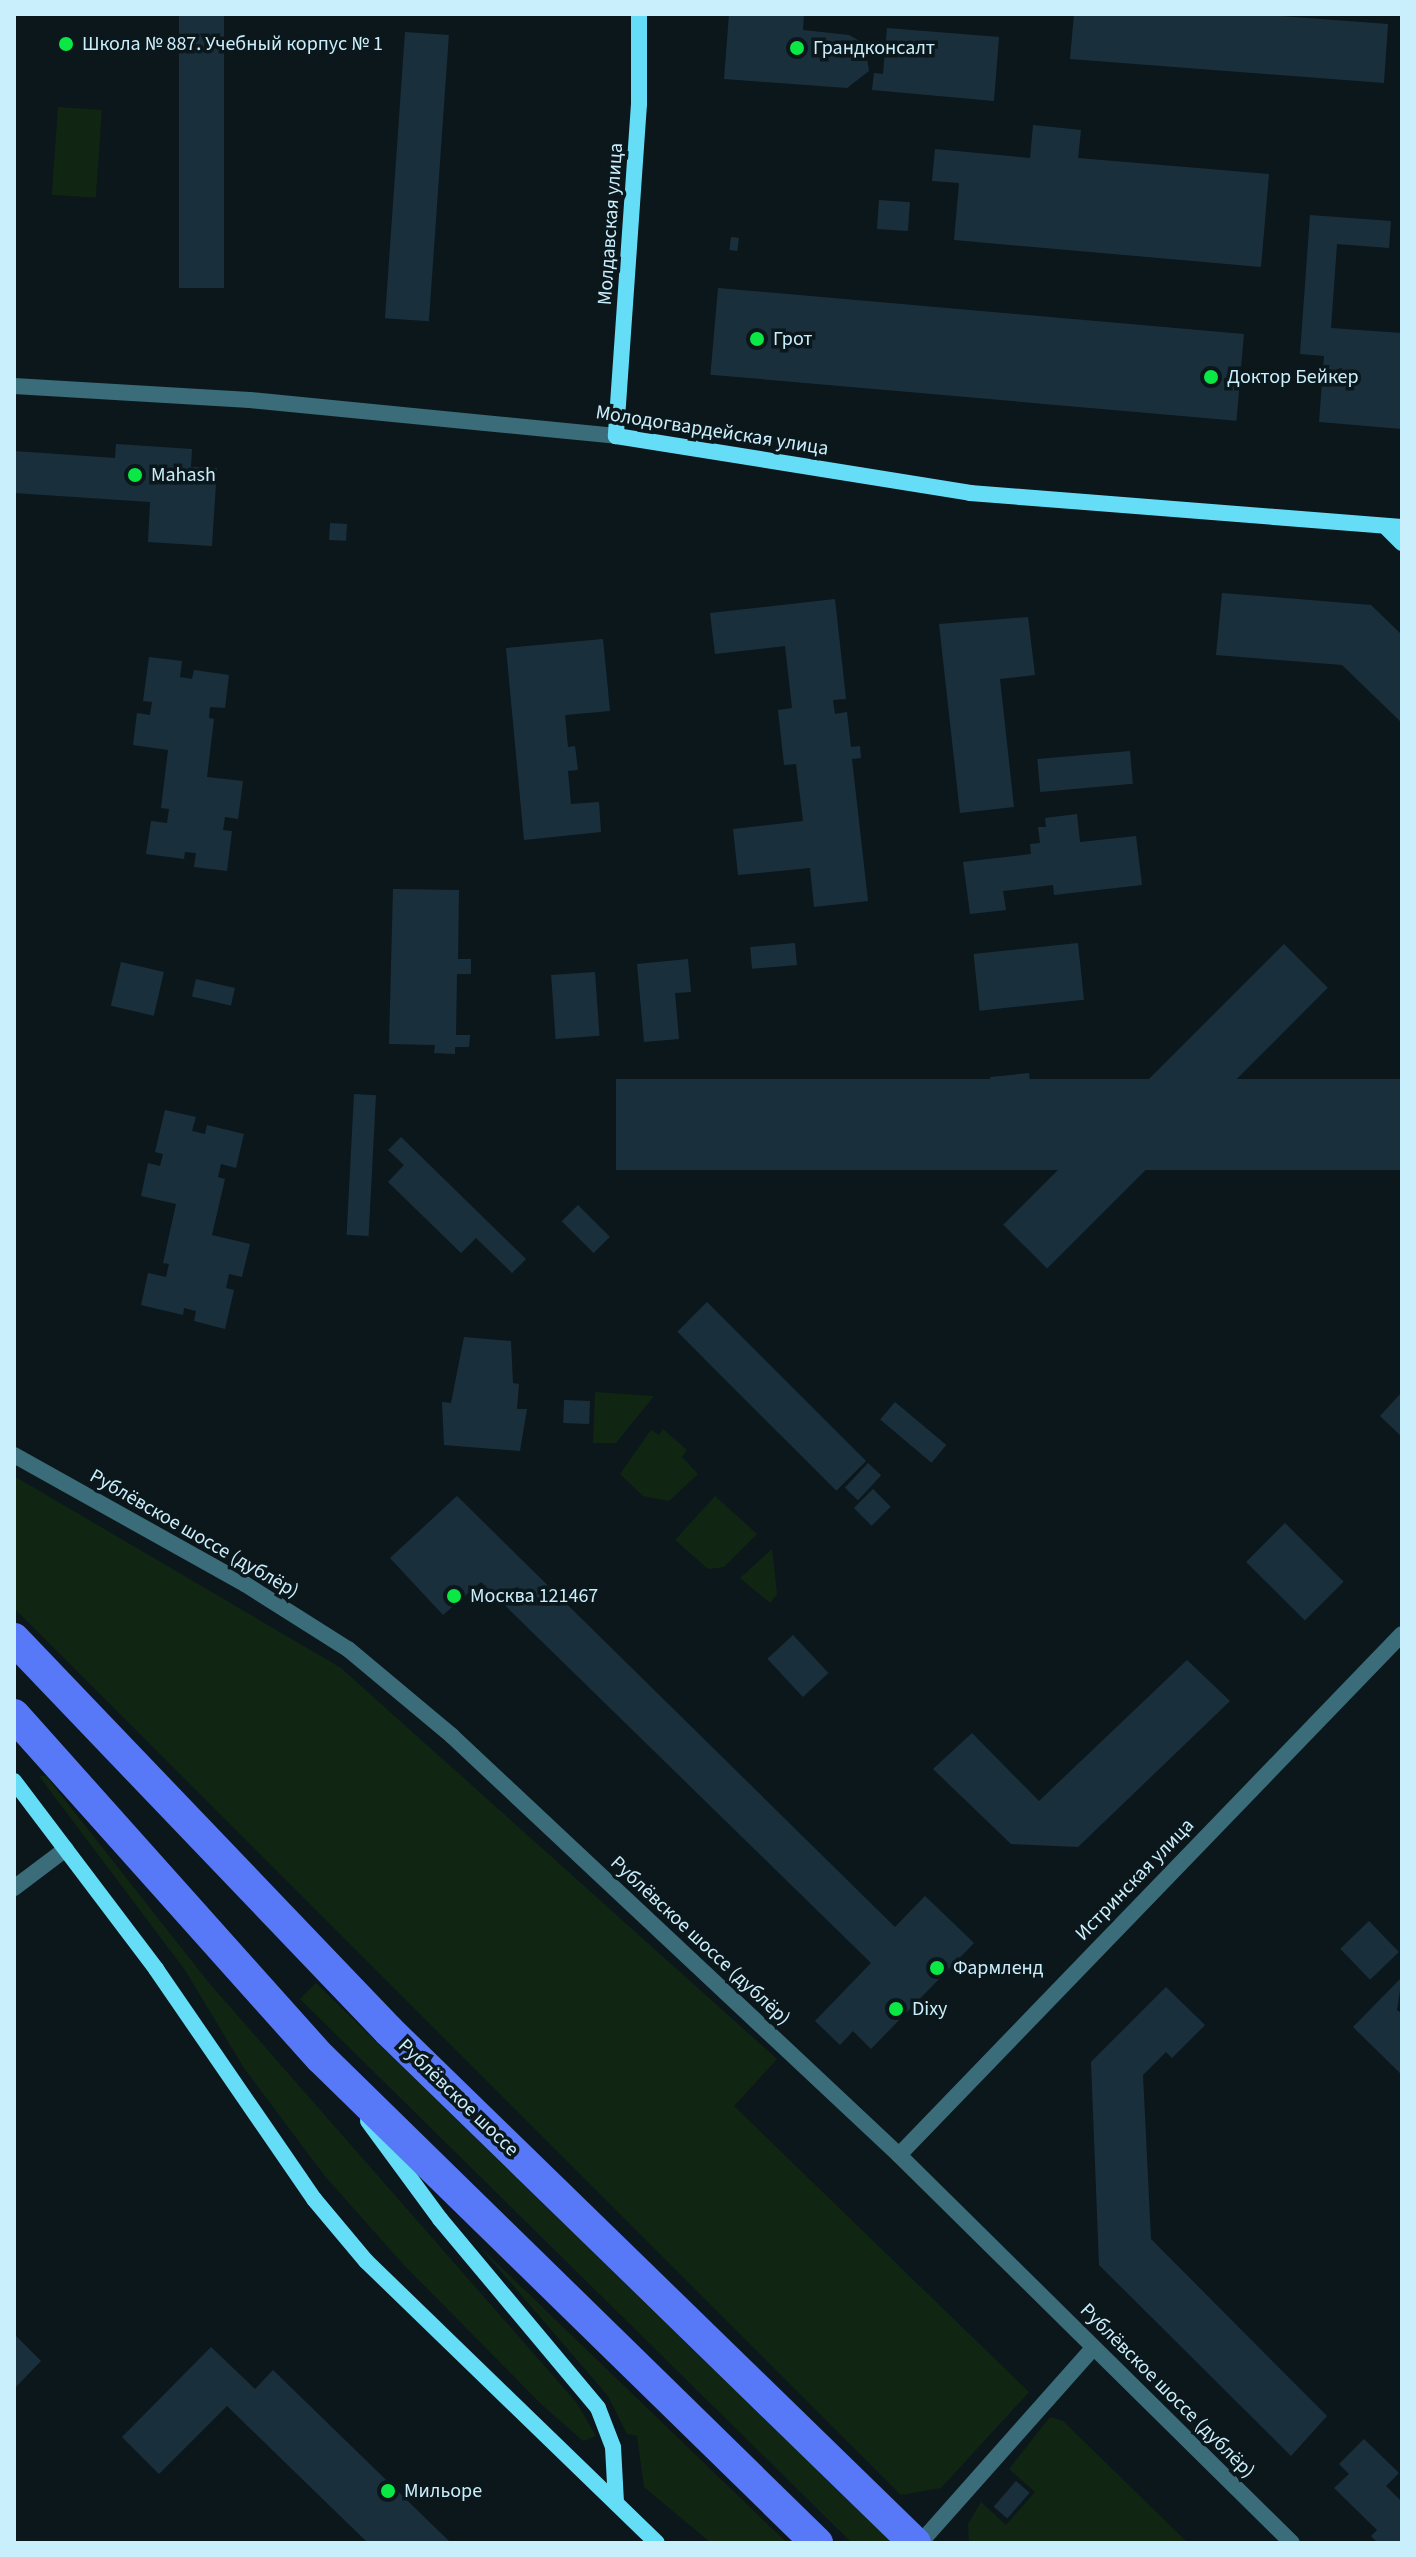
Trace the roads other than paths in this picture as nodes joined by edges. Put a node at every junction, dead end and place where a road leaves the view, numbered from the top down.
1 (639, 14) edge
2 (14, 386) edge
3 (616, 436) junction
4 (1385, 526) junction
5 (1402, 527) edge
6 (1402, 543) edge
7 (14, 1455) edge
8 (1402, 1634) edge
9 (14, 1639) edge
10 (14, 1715) edge
11 (14, 1781) edge
12 (66, 1849) junction
13 (14, 1888) edge
14 (321, 2058) junction
15 (899, 2155) junction
16 (1093, 2348) junction
17 (616, 2503) junction
18 (657, 2543) edge
19 (817, 2543) edge
20 (918, 2543) edge
21 (1292, 2543) edge

1 - 3 street, Молдавская улица
2 - 3 street, Молодогвардейская улица
3 - 4 street, Молодогвардейская улица
4 - 5 street, Молодогвардейская улица
4 - 6 street
7 - 15 street, Рублёвское шоссе (дублёр)
8 - 15 street, Истринская улица
9 - 20 main road, Рублёвское шоссе
10 - 14 main road
11 - 12 street
12 - 13 street
12 - 17 street
14 - 17 street
14 - 19 main road
15 - 16 street, Рублёвское шоссе (дублёр)
16 - 20 street
16 - 21 street, Рублёвское шоссе (дублёр)
17 - 18 street

